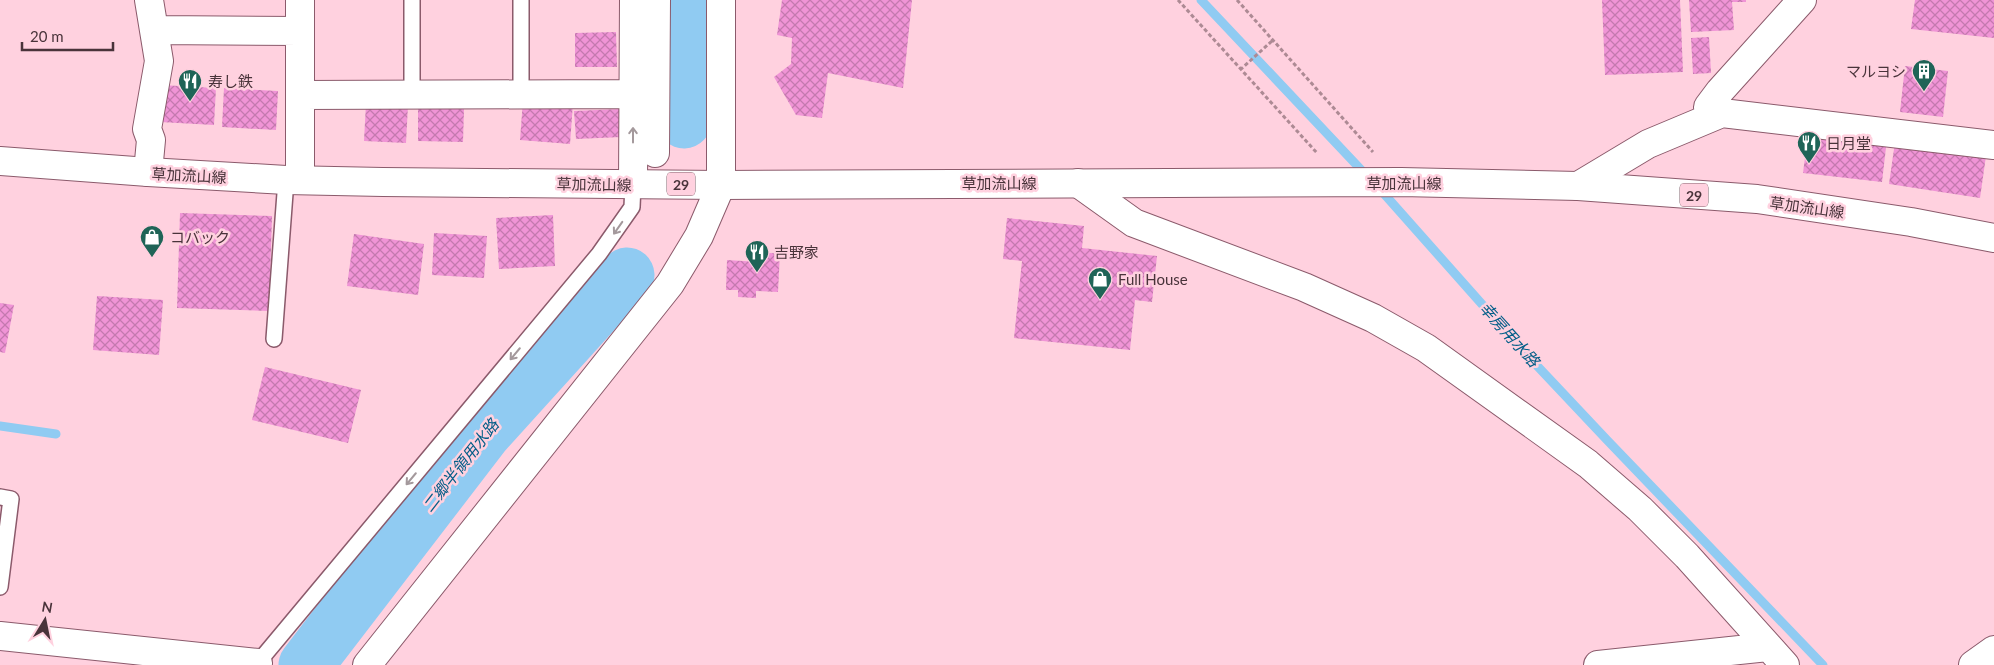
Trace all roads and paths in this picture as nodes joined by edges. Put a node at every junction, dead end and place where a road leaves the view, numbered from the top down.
1 (148, 0) edge
2 (300, 0) edge
3 (412, 0) edge
4 (521, 0) edge
5 (634, 0) edge
6 (656, 0) edge
7 (721, 0) edge
8 (1178, 0) edge
9 (1237, 0) edge
10 (1802, 0) edge
11 (154, 30) junction
12 (300, 31) junction
13 (1273, 40) junction
14 (1240, 70) junction
15 (412, 93) junction
16 (300, 94) junction
17 (521, 94) junction
18 (634, 94) junction
19 (1709, 118) junction
20 (1994, 145) edge
21 (655, 154) dead end
22 (0, 161) edge
23 (148, 172) junction
24 (293, 180) junction
25 (1395, 182) junction
26 (1078, 183) junction
27 (1353, 183) junction
28 (634, 184) junction
29 (721, 185) junction
30 (1578, 186) junction
31 (1994, 238) edge
32 (274, 339) dead end
33 (0, 497) edge
34 (0, 587) edge
35 (0, 636) edge
36 (1994, 650) edge
37 (1776, 656) edge
38 (257, 664) edge
39 (367, 665) edge
40 (1598, 665) edge
41 (1972, 665) edge

1 - 11 street
2 - 12 street
3 - 15 lane
4 - 17 lane
5 - 18 street
6 - 21 street
7 - 29 street
8 - 14 path
9 - 13 path
10 - 19 street
11 - 12 street
11 - 23 street
12 - 16 street
13 - 14 path
13 - 25 path
14 - 27 path
15 - 16 street
15 - 17 street
16 - 24 street
17 - 18 street
28 -> 18 street
19 - 20 street
19 - 30 street
22 - 23 street, 草加流山線 / 29
23 - 24 street, 草加流山線 / 29
24 - 28 street, 草加流山線 / 29
24 - 32 lane
25 - 27 street, 草加流山線 / 29
25 - 30 street, 草加流山線 / 29
26 - 27 street, 草加流山線 / 29
26 - 29 street, 草加流山線 / 29
26 - 37 street
28 - 29 street, 草加流山線 / 29
28 -> 38 lane
29 - 39 street
30 - 31 street, 草加流山線 / 29
33 - 34 lane
35 - 38 street
36 - 41 street
37 - 40 street

